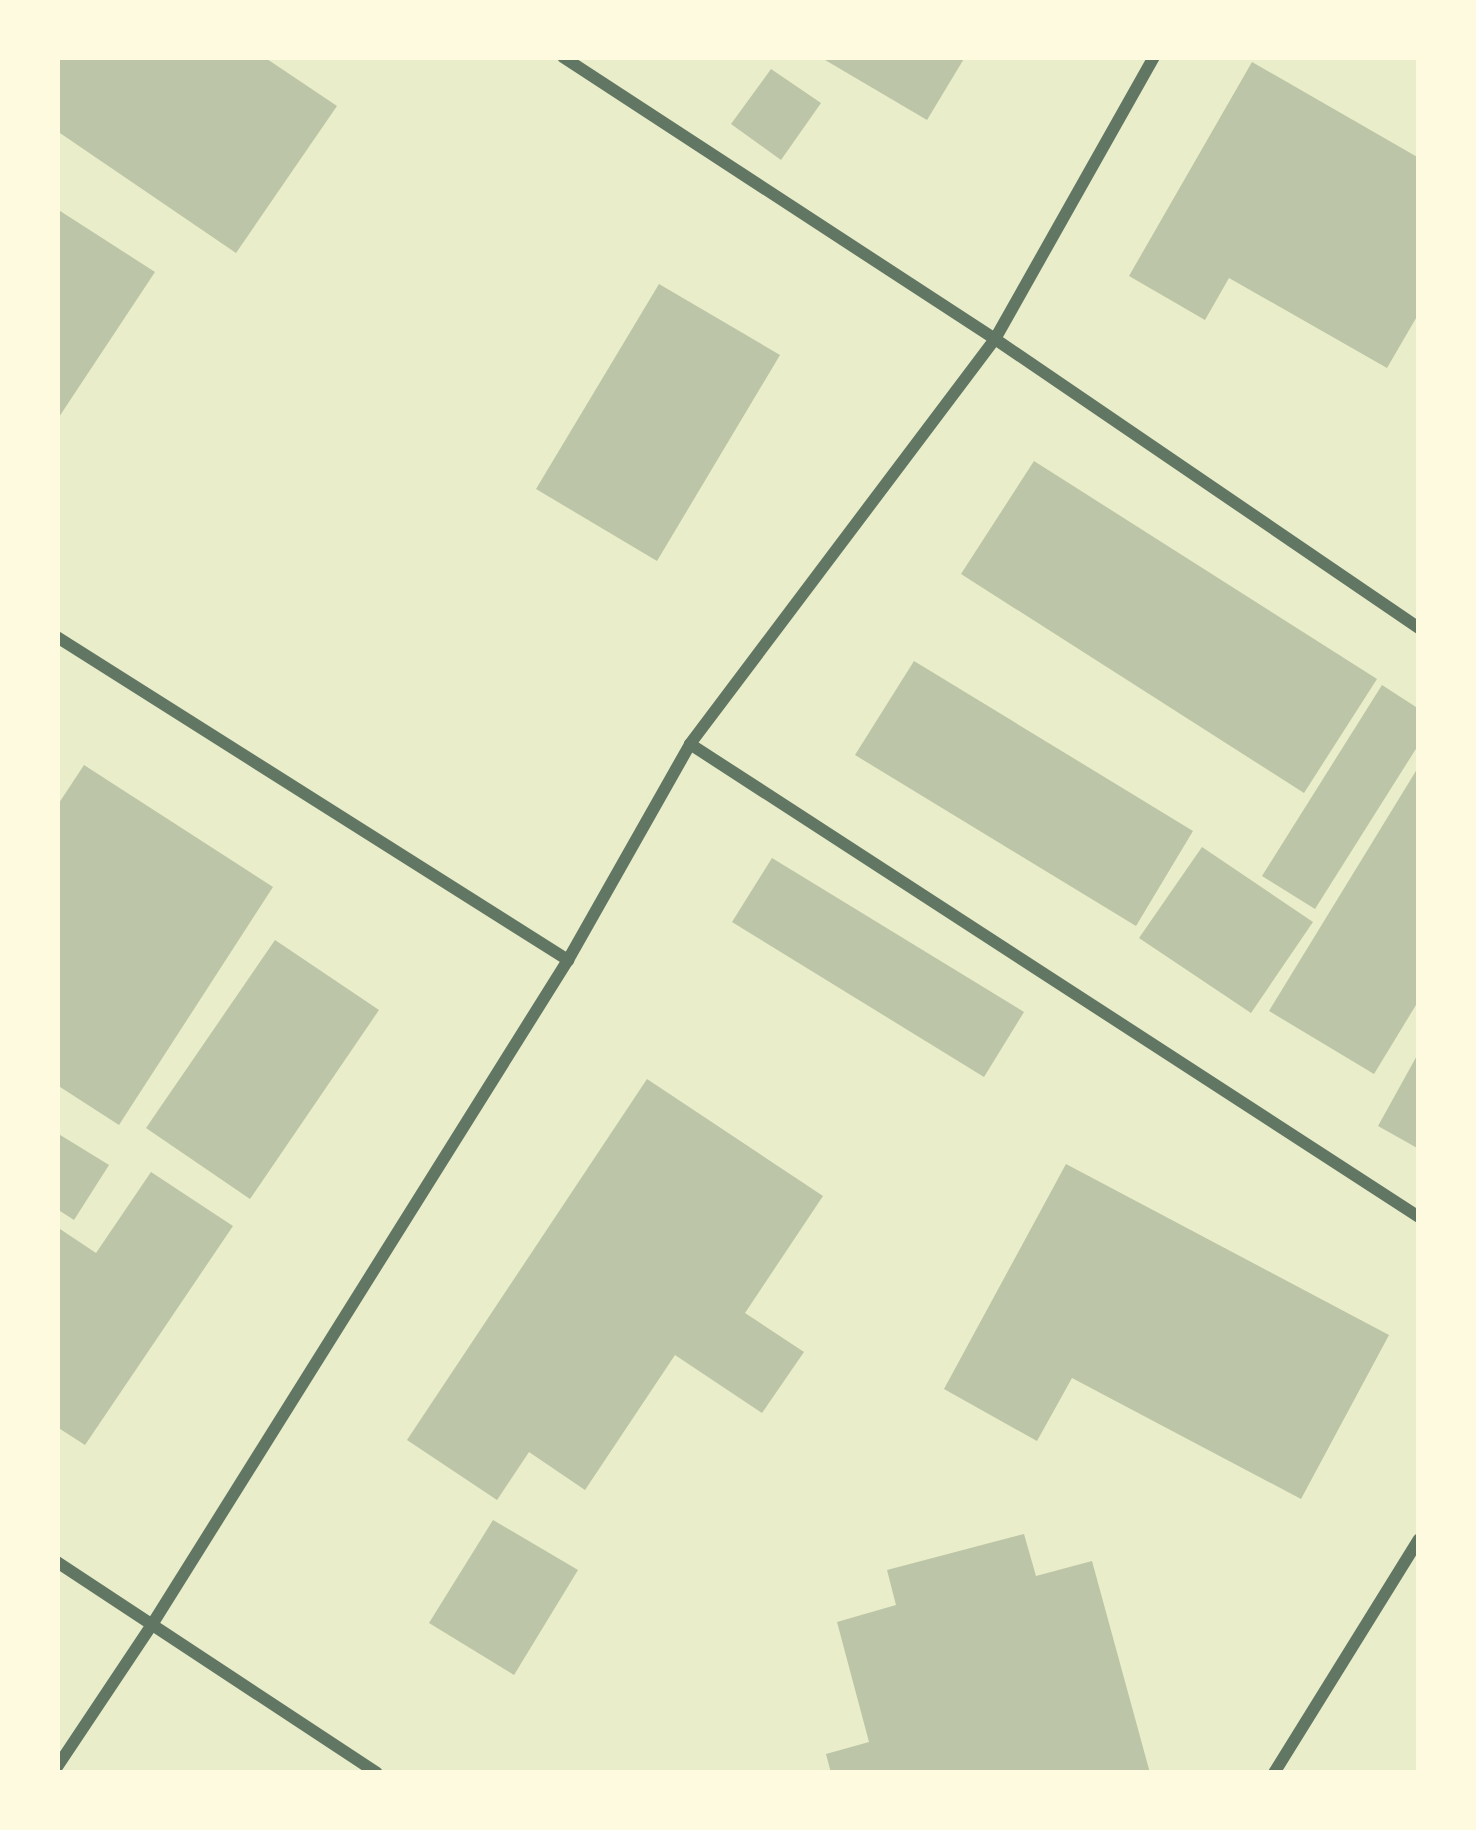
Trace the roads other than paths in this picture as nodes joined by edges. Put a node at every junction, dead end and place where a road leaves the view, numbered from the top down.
1 (562, 57) edge
2 (1154, 57) edge
3 (995, 339) junction
4 (1419, 628) edge
5 (57, 637) edge
6 (690, 743) junction
7 (568, 960) junction
8 (1419, 1217) edge
9 (1419, 1540) edge
10 (57, 1562) edge
11 (153, 1623) junction
12 (57, 1767) edge
13 (377, 1773) edge
14 (1274, 1773) edge

1 - 3 street
2 - 3 street
3 - 4 street
3 - 6 street
5 - 7 street
6 - 7 street
6 - 8 street
7 - 11 street
9 - 14 street
10 - 11 street
11 - 12 street
11 - 13 street

